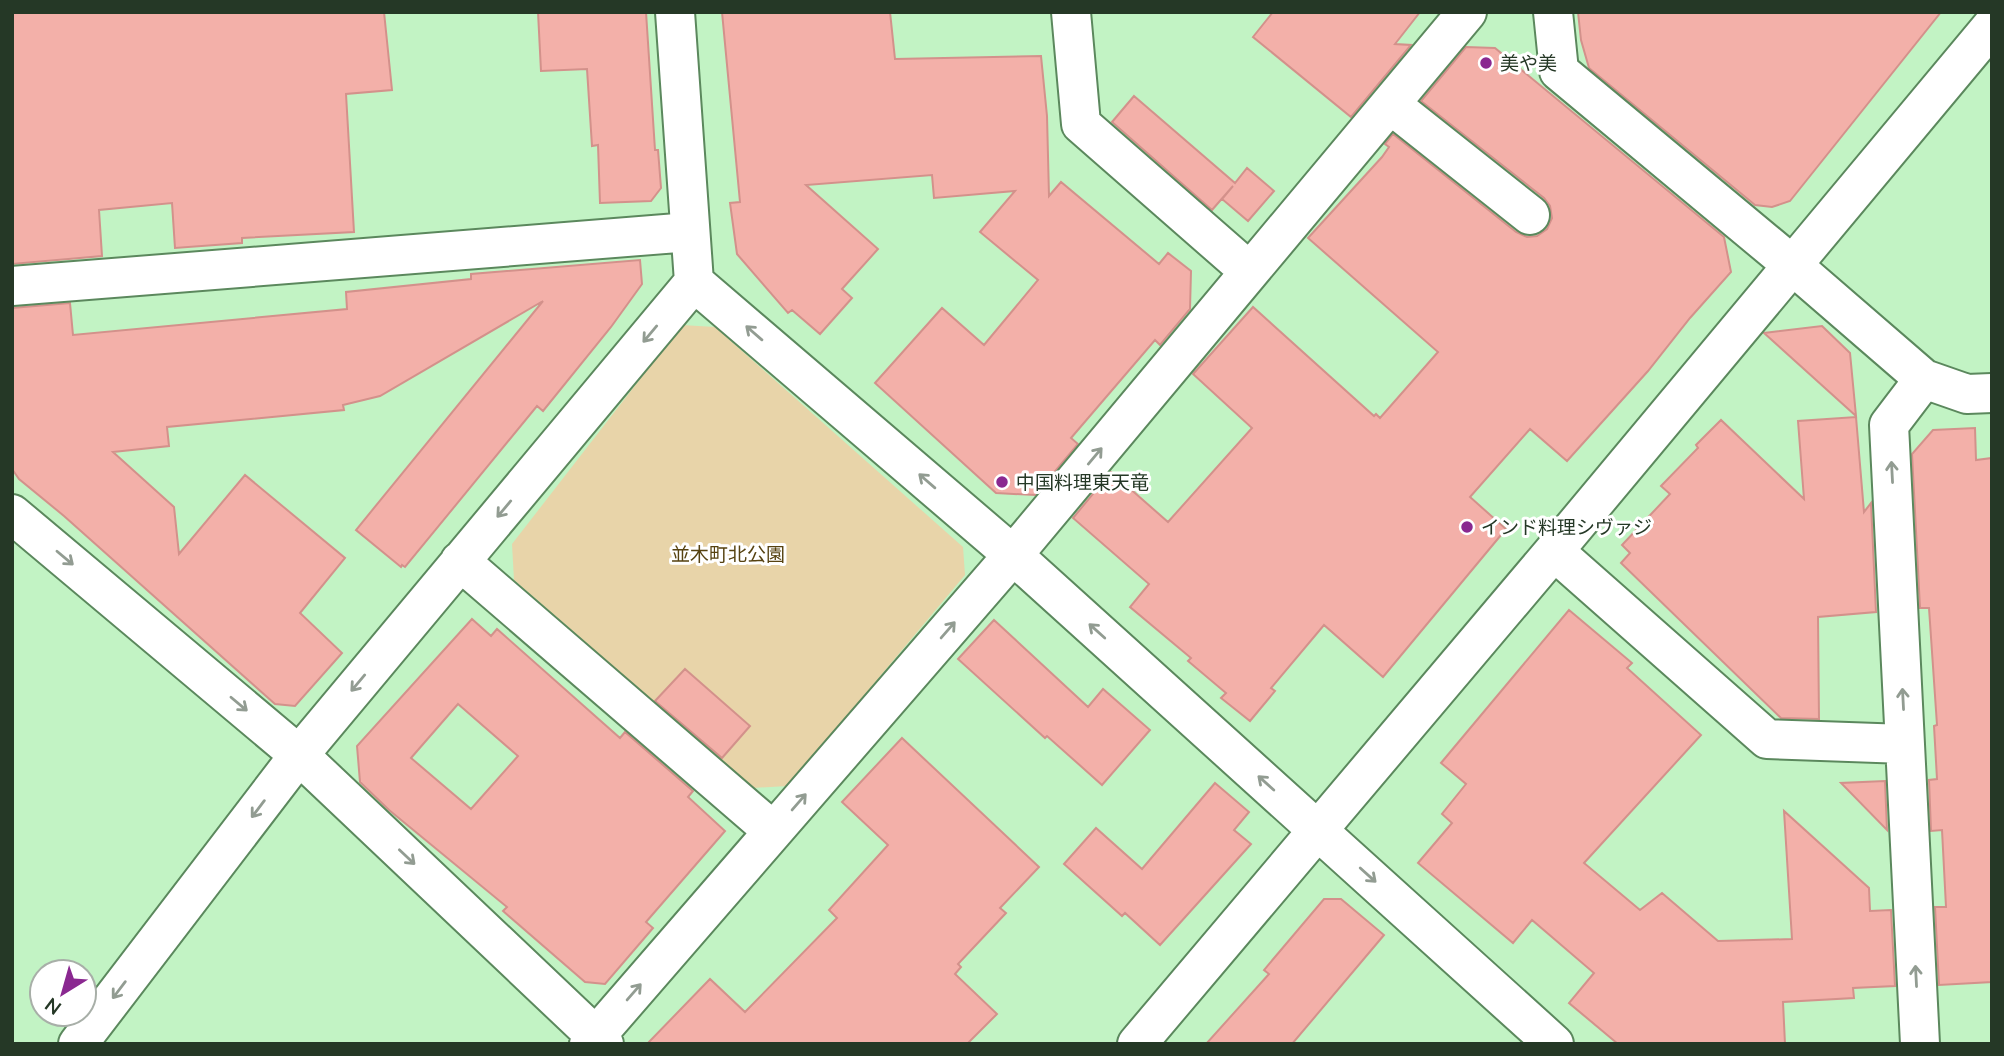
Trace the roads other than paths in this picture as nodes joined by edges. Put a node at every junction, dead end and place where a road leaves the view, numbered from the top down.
1 (675, 12) edge
2 (1071, 12) edge
3 (1467, 12) edge
4 (1553, 12) edge
5 (1992, 26) edge
6 (1390, 104) junction
7 (1530, 215) dead end
8 (690, 232) junction
9 (1791, 264) junction
10 (1249, 271) junction
11 (694, 282) junction
12 (12, 286) edge
13 (1924, 379) junction
14 (1992, 393) edge
15 (12, 514) edge
16 (1554, 551) junction
17 (1013, 555) junction
18 (460, 561) junction
19 (1905, 744) junction
20 (299, 755) junction
21 (1317, 829) junction
22 (773, 831) junction
23 (597, 1041) edge
24 (78, 1044) edge
25 (1136, 1044) edge
26 (1554, 1044) edge
27 (1920, 1044) edge

1 - 8 street
2 - 10 street
3 - 6 street
4 - 9 street
5 - 9 street
6 - 7 street
6 - 10 street
8 - 11 street
8 - 12 street
9 - 13 street
9 - 16 street
17 -> 10 street
17 -> 11 street
11 -> 18 street
13 - 14 street
19 -> 13 street
15 -> 20 street
16 - 19 street
16 - 21 street
21 -> 17 street
22 -> 17 street
18 -> 20 street
18 - 22 street
27 -> 19 street
20 -> 23 street
20 -> 24 street
21 - 25 street
21 -> 26 street
23 -> 22 street

